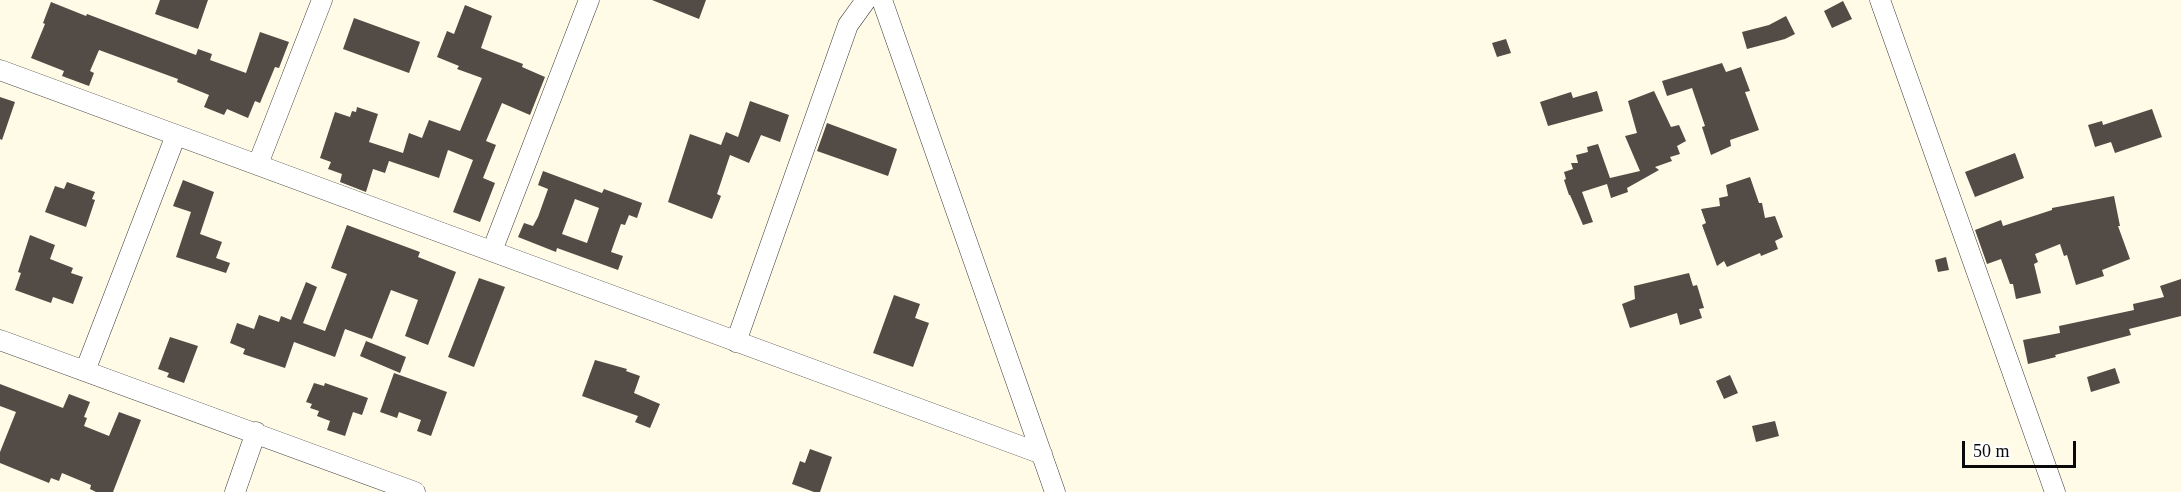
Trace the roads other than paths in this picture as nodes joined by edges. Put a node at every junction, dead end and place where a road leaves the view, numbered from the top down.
1 (322, 0) edge
2 (589, 0) edge
3 (866, 0) edge
4 (882, 0) edge
5 (1880, 0) edge
6 (0, 70) edge
7 (176, 135) junction
8 (258, 164) junction
9 (492, 251) junction
10 (0, 340) edge
11 (736, 342) junction
12 (85, 371) junction
13 (256, 432) junction
14 (1042, 454) junction
15 (235, 492) edge
16 (416, 492) edge
17 (1055, 492) edge
18 (2055, 492) edge

1 - 8 street
2 - 9 street
3 - 11 street
4 - 14 street
5 - 18 street
6 - 7 street
7 - 8 street
7 - 12 street
8 - 9 street
9 - 11 street
10 - 12 street
11 - 14 street
12 - 13 street
13 - 15 street
13 - 16 street
14 - 17 street

